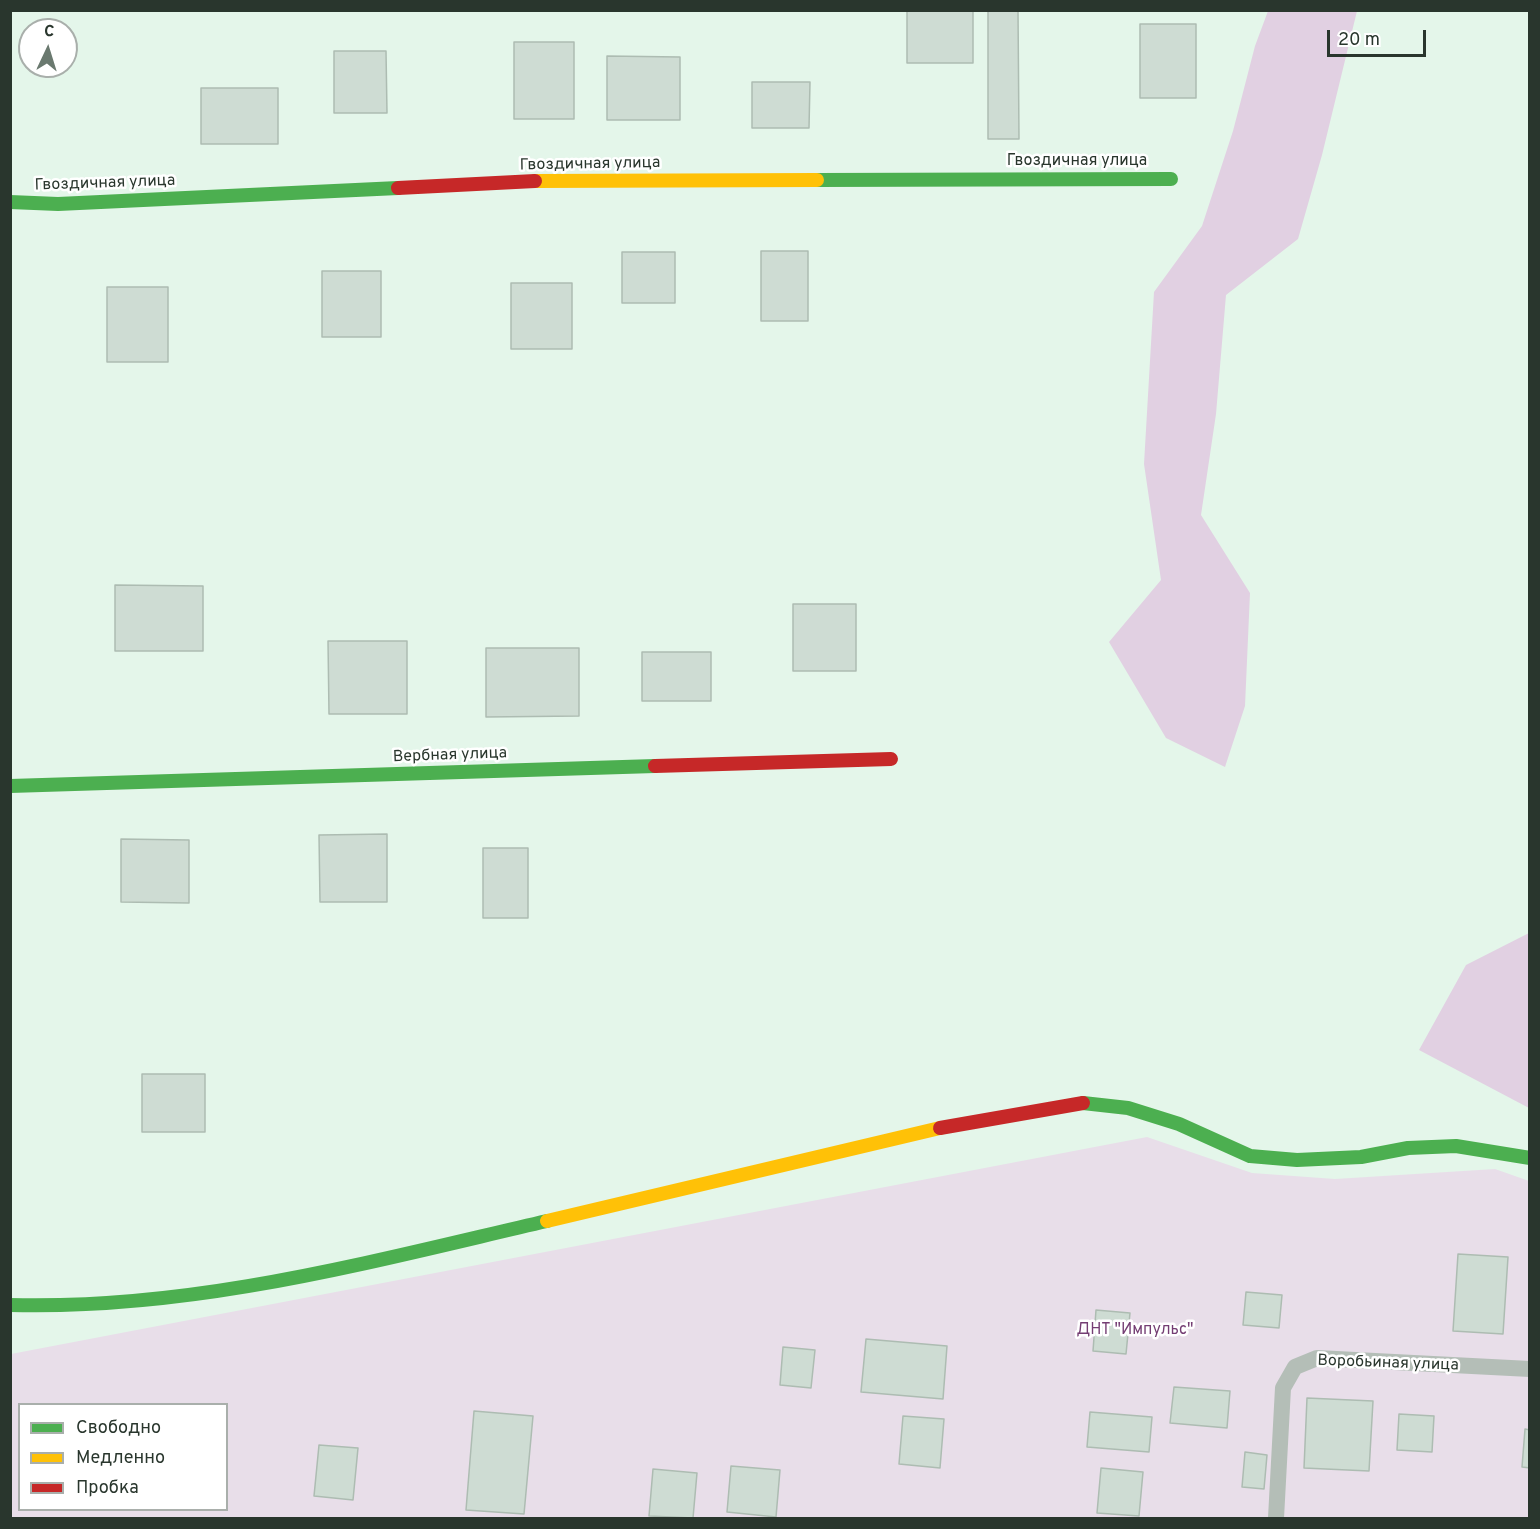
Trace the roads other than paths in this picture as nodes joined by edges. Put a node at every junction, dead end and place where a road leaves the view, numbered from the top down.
1 (1171, 179) dead end
2 (10, 202) edge
3 (891, 759) dead end
4 (10, 786) edge
5 (1530, 1158) edge
6 (10, 1305) edge
7 (1530, 1369) edge
8 (1276, 1518) edge

1 - 2 street, Гвоздичная улица
3 - 4 street, Вербная улица
5 - 6 street
7 - 8 lane, Воробьиная улица

